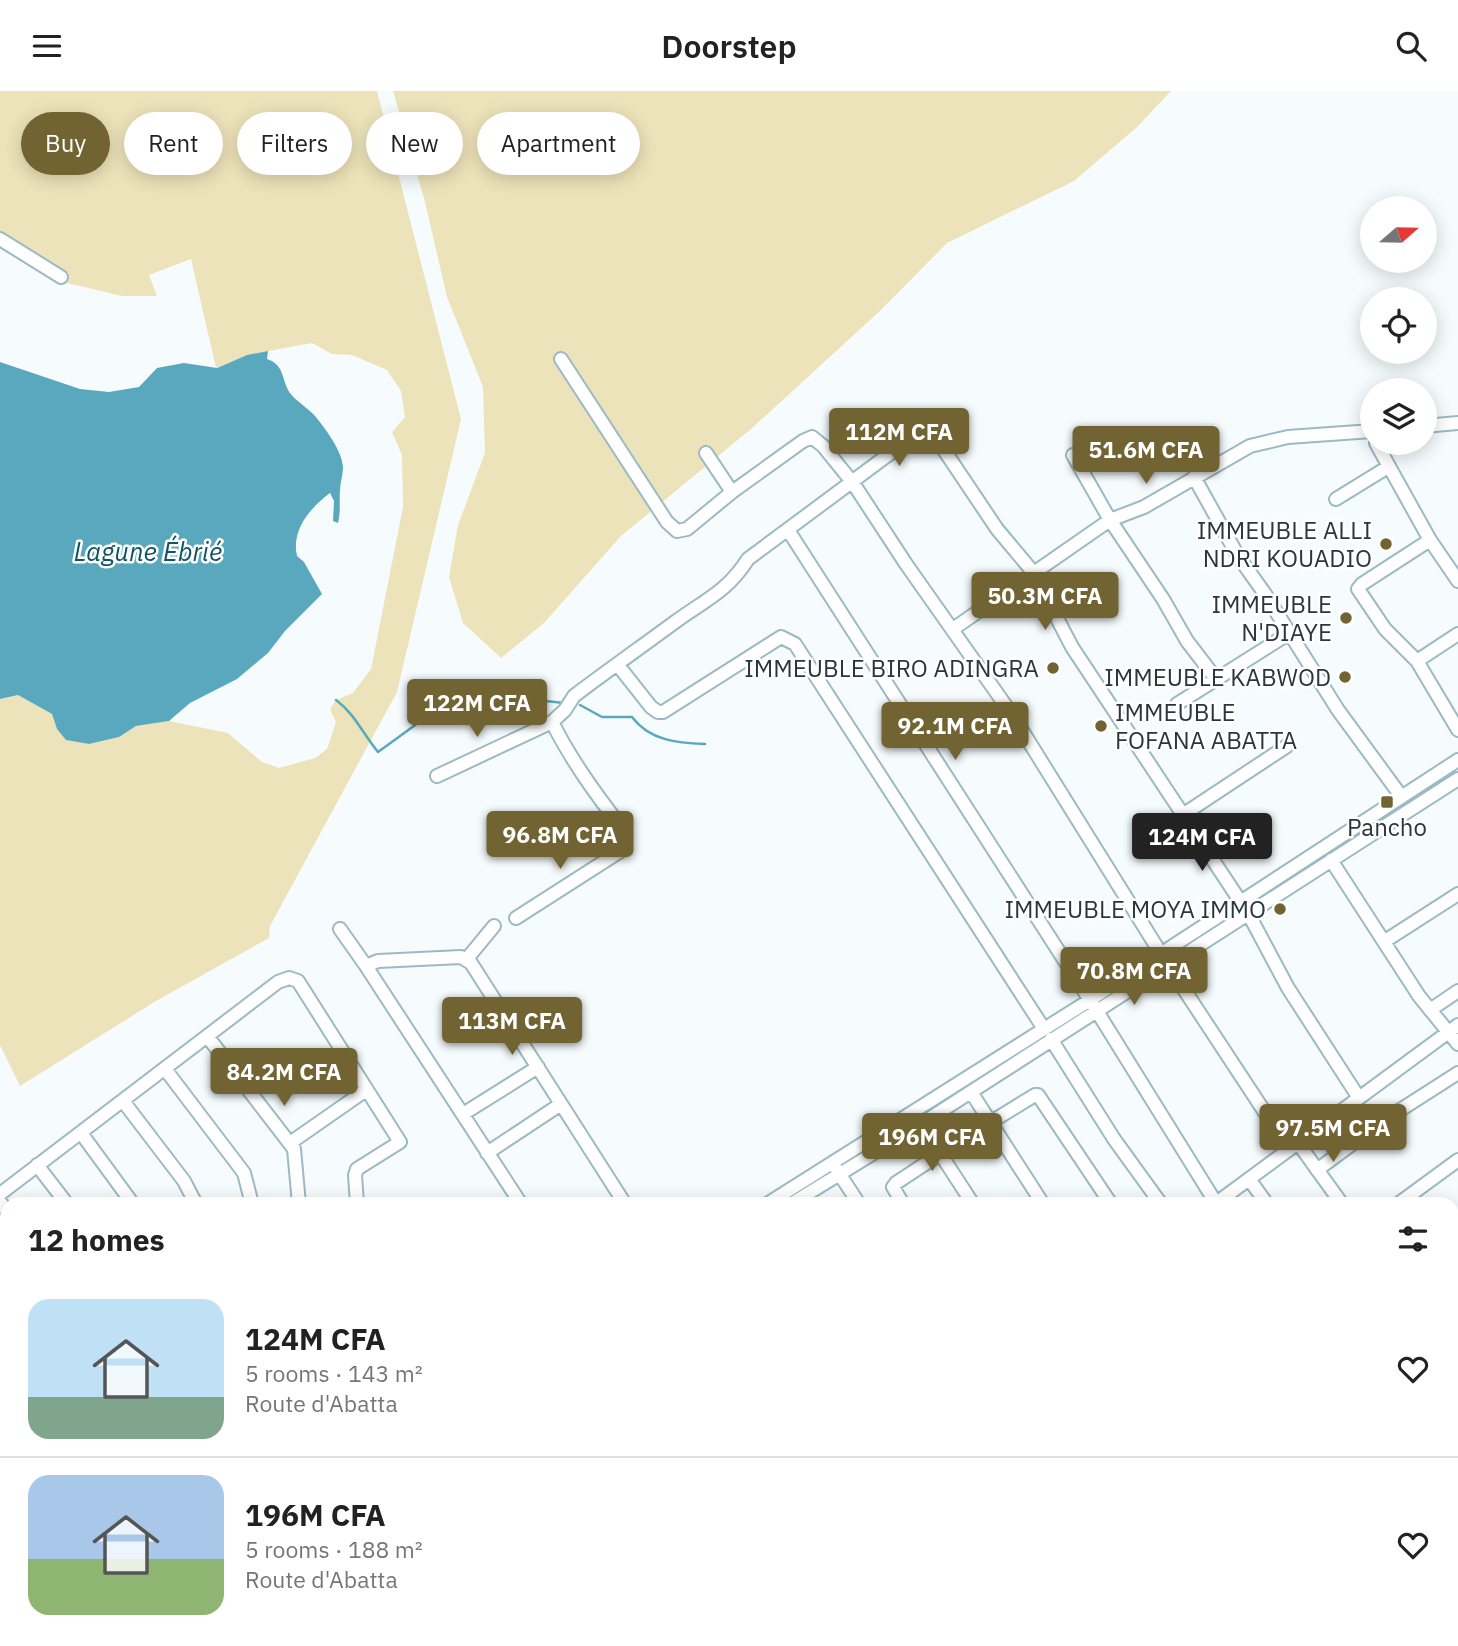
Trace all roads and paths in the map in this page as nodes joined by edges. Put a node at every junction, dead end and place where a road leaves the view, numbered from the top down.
1 (0, 239) edge
2 (61, 277) dead end
3 (561, 359) dead end
4 (1458, 423) edge
5 (1437, 425) edge
6 (1360, 435) edge
7 (706, 453) dead end
8 (1073, 455) dead end
9 (1382, 455) edge
10 (1388, 467) junction
11 (1194, 477) junction
12 (853, 483) junction
13 (733, 492) junction
14 (1336, 499) dead end
15 (1110, 520) junction
16 (788, 530) junction
17 (1430, 540) junction
18 (1033, 572) junction
19 (1458, 581) edge
20 (953, 629) junction
21 (1288, 633) junction
22 (1458, 634) edge
23 (1417, 661) junction
24 (617, 664) junction
25 (1217, 680) junction
26 (1177, 704) dead end
27 (552, 722) junction
28 (1458, 730) edge
29 (1287, 747) dead end
30 (1458, 760) edge
31 (437, 776) dead end
32 (1458, 779) edge
33 (1401, 796) junction
34 (1184, 814) junction
35 (1331, 860) junction
36 (1458, 894) edge
37 (1244, 908) junction
38 (516, 918) dead end
39 (494, 926) dead end
40 (340, 929) dead end
41 (1385, 941) junction
42 (1161, 953) junction
43 (466, 960) junction
44 (1168, 965) junction
45 (366, 966) junction
46 (1458, 991) edge
47 (1093, 1005) junction
48 (1430, 1010) junction
49 (1452, 1029) edge
50 (1047, 1034) junction
51 (207, 1037) junction
52 (1458, 1044) edge
53 (538, 1067) junction
54 (165, 1069) junction
55 (1458, 1073) edge
56 (366, 1090) junction
57 (971, 1092) junction
58 (1359, 1098) junction
59 (124, 1101) junction
60 (561, 1104) junction
61 (463, 1115) junction
62 (990, 1122) junction
63 (921, 1124) junction
64 (81, 1133) junction
65 (290, 1143) junction
66 (1293, 1146) junction
67 (487, 1153) junction
68 (940, 1154) junction
69 (1458, 1160) edge
70 (37, 1165) junction
71 (836, 1169) junction
72 (1317, 1170) junction
73 (1248, 1179) junction
74 (0, 1194) edge
75 (61, 1197) edge
76 (128, 1197) edge
77 (192, 1197) edge
78 (250, 1197) edge
79 (299, 1197) edge
80 (357, 1197) edge
81 (516, 1197) edge
82 (621, 1197) edge
83 (781, 1197) edge
84 (800, 1197) edge
85 (854, 1197) edge
86 (898, 1197) edge
87 (968, 1197) edge
88 (1038, 1197) edge
89 (1106, 1197) edge
90 (1156, 1197) edge
91 (1212, 1197) edge
92 (1224, 1197) edge
93 (1262, 1197) edge
94 (1337, 1197) edge
95 (1408, 1197) edge

1 - 2 street
3 - 13 street
4 - 5 street
6 - 11 street
7 - 13 street
8 - 15 street
9 - 10 street
10 - 14 street
10 - 17 street
11 - 15 street
11 - 21 street
12 - 13 street
12 - 16 street
12 - 18 street
12 - 20 street
15 - 18 street
15 - 25 street
16 - 24 street
16 - 47 street
17 - 19 street
17 - 23 street
18 - 20 street
18 - 34 street
20 - 42 street
21 - 25 street
21 - 33 street
22 - 23 street
23 - 28 street
24 - 27 street
24 - 50 street
25 - 26 street
27 - 31 street
27 - 38 street
29 - 34 street
30 - 33 street
32 - 35 street
33 - 37 street
34 - 37 street
35 - 37 street
35 - 41 street
36 - 41 street
37 - 42 street
37 - 44 street
37 - 58 street
39 - 43 street
40 - 45 street
41 - 48 street
42 - 44 street
42 - 47 street
43 - 45 street
43 - 53 street
44 - 47 street
44 - 66 street
45 - 61 street
46 - 48 street
47 - 50 street
47 - 91 street
48 - 49 street
49 - 52 street
49 - 58 street
50 - 57 street
50 - 71 street
50 - 90 street
51 - 54 street
51 - 56 street
51 - 65 street
53 - 60 street
53 - 61 street
54 - 59 street
54 - 78 street
55 - 72 street
56 - 65 street
56 - 80 street
57 - 62 street
57 - 63 street
58 - 66 street
59 - 64 street
59 - 77 street
60 - 67 street
60 - 82 street
61 - 67 street
62 - 88 street
62 - 89 street
63 - 68 street
63 - 71 street
64 - 70 street
64 - 76 street
65 - 79 street
66 - 72 street
66 - 73 street
67 - 81 street
68 - 86 street
68 - 87 street
69 - 95 street
70 - 74 street
70 - 75 street
71 - 83 street
71 - 84 street
71 - 85 street
72 - 94 street
73 - 92 street
73 - 93 street

